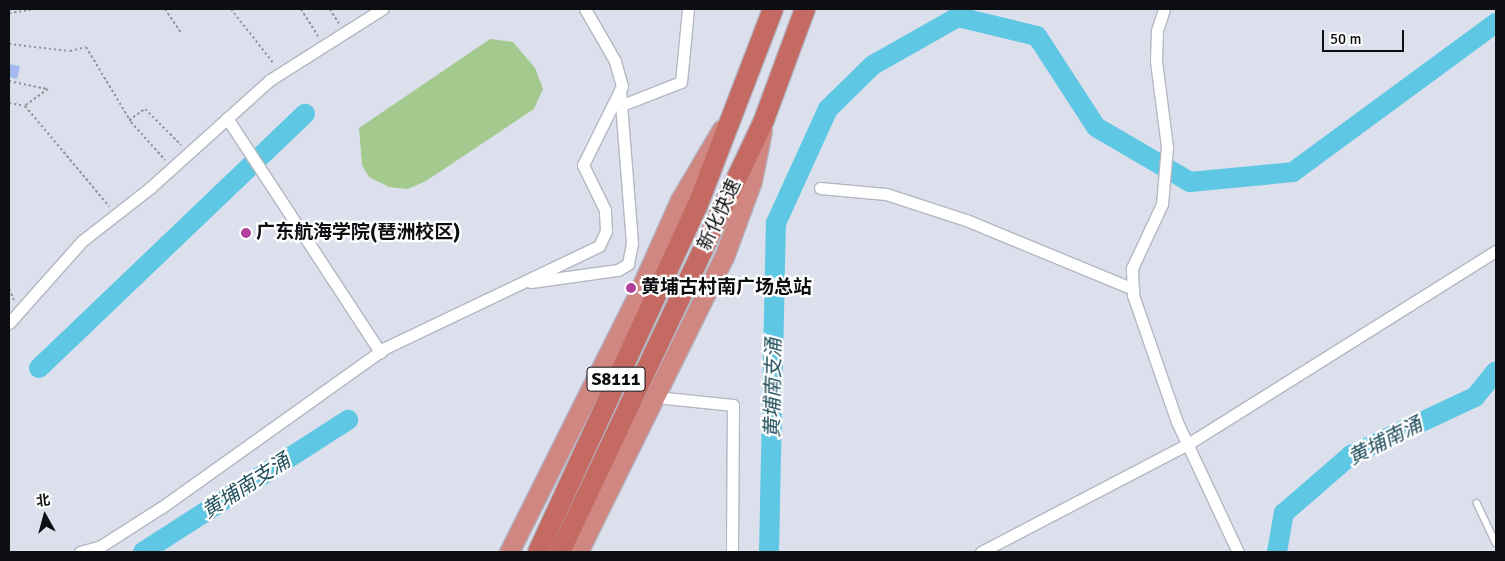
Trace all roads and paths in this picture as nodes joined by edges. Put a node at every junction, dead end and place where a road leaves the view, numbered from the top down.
1 (37, 9) edge
2 (165, 9) edge
3 (231, 9) edge
4 (301, 9) edge
5 (330, 9) edge
6 (382, 9) edge
7 (585, 9) edge
8 (688, 9) edge
9 (772, 9) edge
10 (805, 9) edge
11 (1164, 9) edge
12 (9, 13) edge
13 (181, 33) dead end
14 (344, 34) junction
15 (9, 44) edge
16 (324, 45) junction
17 (281, 72) junction
18 (9, 81) edge
19 (620, 90) junction
20 (9, 103) edge
21 (622, 105) junction
22 (25, 106) junction
23 (733, 112) junction
24 (227, 118) junction
25 (129, 120) junction
26 (764, 120) junction
27 (189, 153) junction
28 (172, 168) junction
29 (820, 188) dead end
30 (116, 214) junction
31 (1496, 251) edge
32 (519, 284) junction
33 (1133, 289) junction
34 (9, 323) edge
35 (380, 352) junction
36 (656, 398) junction
37 (1188, 444) junction
38 (1477, 503) dead end
39 (1496, 542) edge
40 (80, 552) edge
41 (509, 552) edge
42 (538, 552) edge
43 (560, 552) edge
44 (578, 552) edge
45 (732, 552) edge
46 (981, 552) edge
47 (1238, 552) edge

1 - 12 path
2 - 13 path
3 - 17 path
4 - 16 path
5 - 14 path
6 - 14 street
7 - 19 street
8 - 21 street
9 - 23 highway, 新化快速 / S8111
10 - 26 highway, 新化快速 / S8111
11 - 33 street
14 - 16 street
15 - 25 path
16 - 17 street
17 - 24 street
18 - 22 path
19 - 21 street
19 - 32 street
20 - 22 path
21 - 32 street
22 - 30 path
23 - 41 highway
23 - 42 highway, 新化快速 / S8111
24 - 27 street
24 - 35 street
25 - 27 path
25 - 28 path
26 - 36 highway
26 - 43 highway, 新化快速 / S8111
27 - 28 street
28 - 30 street
29 - 33 street
30 - 34 street
31 - 37 street
32 - 35 street
33 - 37 street
35 - 40 street
36 - 44 highway
36 - 45 street
37 - 46 street
37 - 47 street
38 - 39 lane

